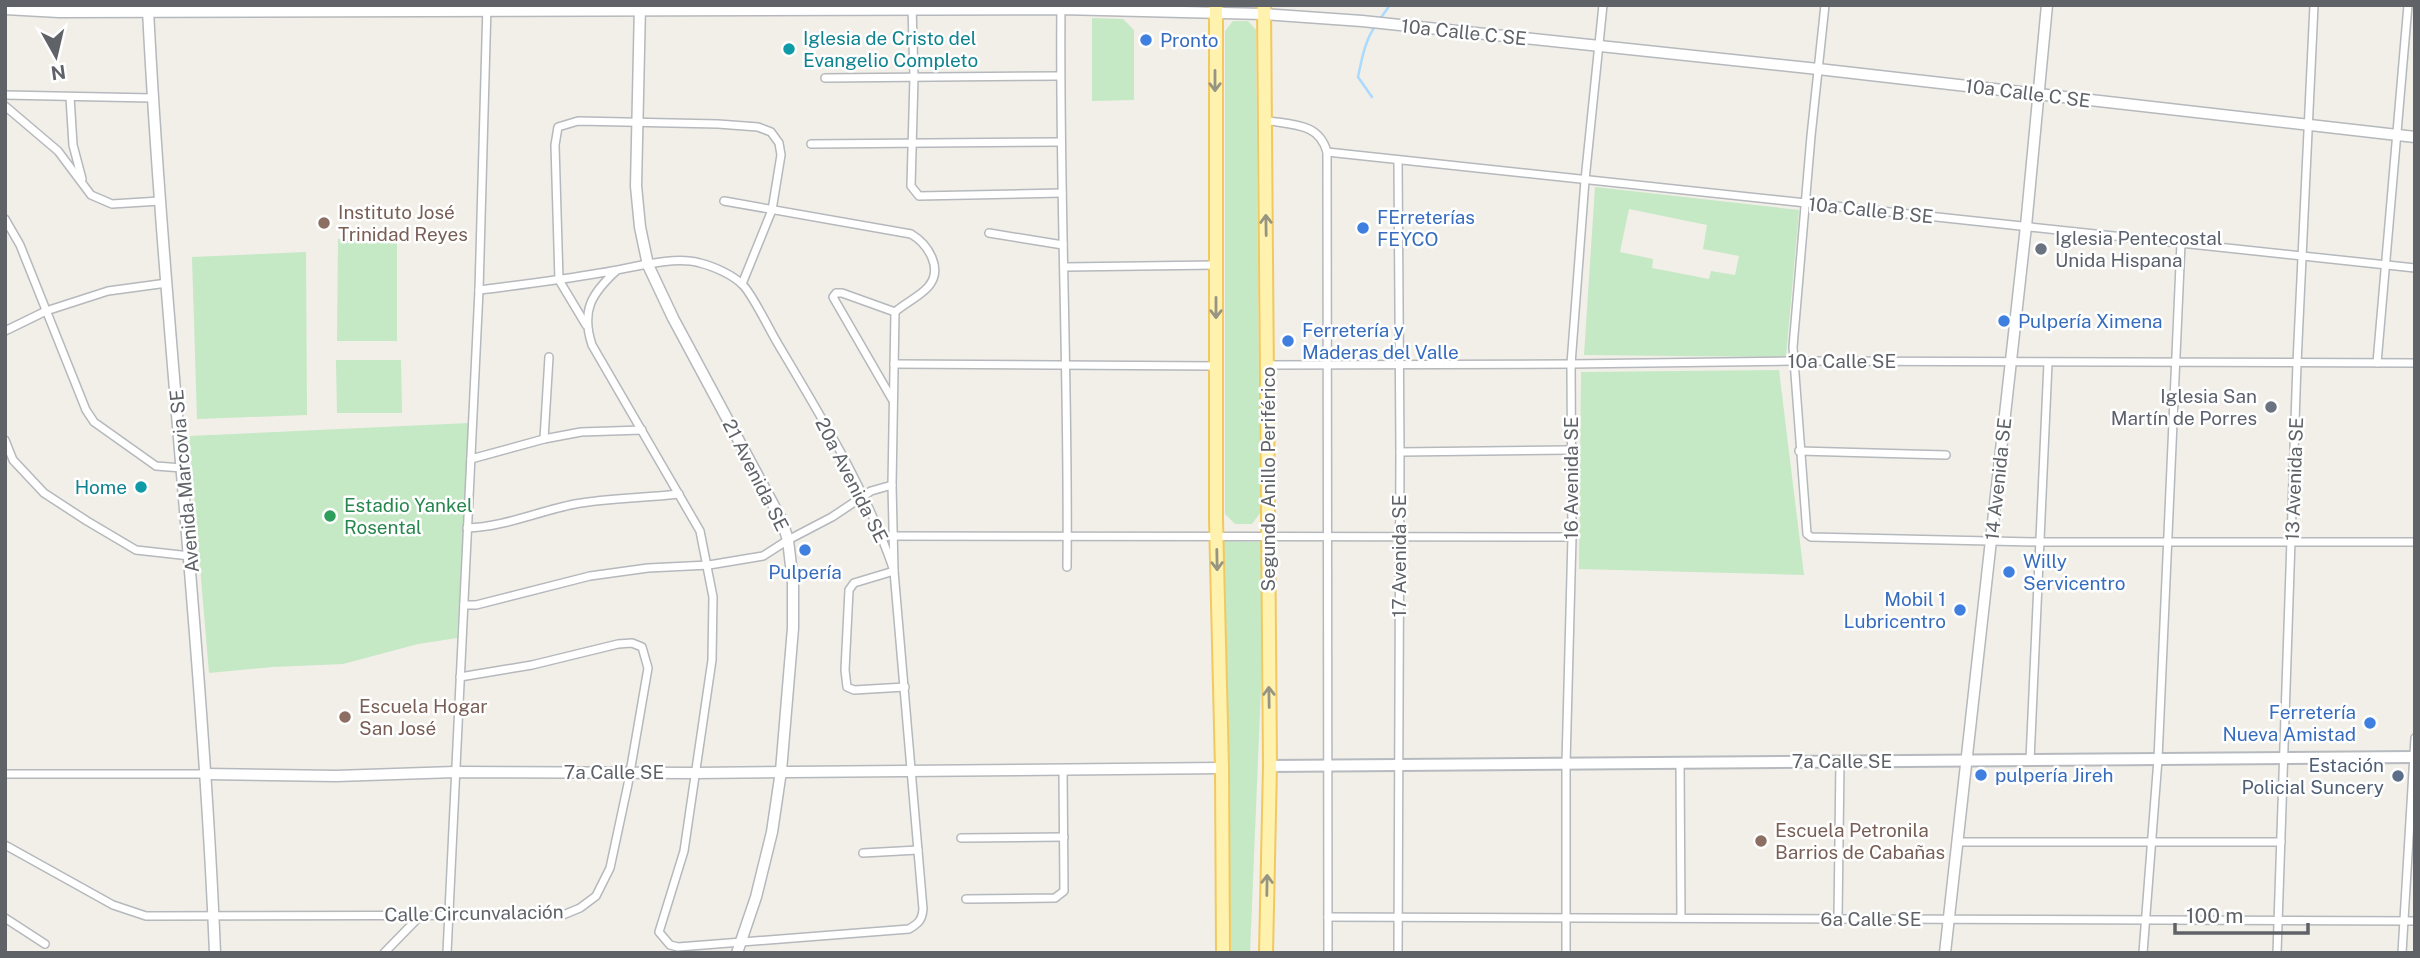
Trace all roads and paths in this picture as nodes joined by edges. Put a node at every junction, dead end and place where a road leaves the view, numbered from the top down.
1 (1603, 5) edge
2 (1825, 5) edge
3 (2047, 5) edge
4 (2314, 5) edge
5 (2408, 5) edge
6 (912, 7) edge
7 (1061, 7) edge
8 (467, 8) edge
9 (487, 8) edge
10 (640, 8) edge
11 (5, 9) edge
12 (1216, 9) edge
13 (148, 10) junction
14 (1264, 10) edge
15 (1599, 46) junction
16 (1818, 69) junction
17 (1060, 76) junction
18 (825, 78) dead end
19 (914, 78) junction
20 (2038, 94) junction
21 (5, 96) edge
22 (70, 97) junction
23 (152, 98) junction
24 (5, 106) edge
25 (1264, 120) junction
26 (636, 124) junction
27 (2308, 126) junction
28 (2396, 135) junction
29 (2415, 137) edge
30 (1061, 142) junction
31 (811, 144) dead end
32 (73, 145) junction
33 (912, 145) junction
34 (58, 151) junction
35 (1327, 152) junction
36 (1398, 160) junction
37 (1585, 180) junction
38 (83, 185) junction
39 (1062, 193) junction
40 (160, 201) junction
41 (724, 201) dead end
42 (1805, 203) junction
43 (772, 210) junction
44 (5, 219) edge
45 (2026, 226) junction
46 (989, 233) dead end
47 (2181, 243) junction
48 (1063, 245) junction
49 (2302, 256) junction
50 (648, 265) junction
51 (1216, 265) junction
52 (2384, 265) junction
53 (1065, 267) junction
54 (2415, 268) edge
55 (616, 271) junction
56 (559, 280) junction
57 (167, 283) junction
58 (742, 284) junction
59 (479, 290) junction
60 (46, 310) junction
61 (895, 312) junction
62 (586, 326) junction
63 (5, 331) edge
64 (549, 357) dead end
65 (1792, 361) junction
66 (2011, 361) junction
67 (1399, 363) junction
68 (2048, 363) junction
69 (2176, 363) junction
70 (2297, 363) junction
71 (2377, 363) junction
72 (2415, 363) edge
73 (894, 364) junction
74 (1571, 364) junction
75 (1067, 365) junction
76 (1268, 365) junction
77 (1328, 365) junction
78 (1216, 366) junction
79 (894, 402) junction
80 (642, 430) junction
81 (544, 439) junction
82 (5, 440) edge
83 (1571, 450) junction
84 (1800, 451) junction
85 (1400, 452) junction
86 (1946, 455) dead end
87 (471, 458) junction
88 (182, 468) junction
89 (892, 485) junction
90 (679, 494) junction
91 (863, 496) junction
92 (467, 528) junction
93 (882, 536) junction
94 (893, 536) junction
95 (1068, 536) junction
96 (1217, 536) junction
97 (1267, 536) junction
98 (1329, 536) junction
99 (1399, 537) junction
100 (1572, 537) junction
101 (788, 540) junction
102 (1991, 541) junction
103 (2039, 542) junction
104 (2167, 542) junction
105 (2291, 542) junction
106 (2415, 542) edge
107 (190, 556) junction
108 (709, 565) junction
109 (1067, 568) dead end
110 (894, 571) junction
111 (464, 605) junction
112 (460, 677) junction
113 (905, 687) junction
114 (2415, 738) edge
115 (2414, 757) edge
116 (2284, 758) junction
117 (2158, 759) junction
118 (1967, 760) junction
119 (2030, 760) junction
120 (1840, 761) junction
121 (1680, 762) junction
122 (1566, 763) junction
123 (1329, 765) junction
124 (1399, 765) junction
125 (1270, 766) junction
126 (1222, 768) junction
127 (1063, 770) junction
128 (781, 771) junction
129 (912, 771) junction
130 (455, 772) junction
131 (630, 772) junction
132 (695, 773) junction
133 (5, 774) edge
134 (206, 774) junction
135 (1064, 837) junction
136 (961, 838) dead end
137 (1957, 842) junction
138 (2151, 842) junction
139 (2281, 842) junction
140 (5, 845) edge
141 (918, 850) junction
142 (863, 853) dead end
143 (966, 899) dead end
144 (421, 915) junction
145 (449, 915) junction
146 (214, 917) junction
147 (1328, 917) junction
148 (1399, 917) junction
149 (5, 918) edge
150 (1566, 918) junction
151 (1681, 918) junction
152 (1838, 919) junction
153 (1949, 919) junction
154 (2145, 920) junction
155 (2278, 921) junction
156 (2404, 921) junction
157 (2415, 921) edge
158 (739, 941) junction
159 (45, 944) dead end
160 (215, 953) edge
161 (384, 953) edge
162 (447, 953) edge
163 (737, 953) edge
164 (1223, 953) edge
165 (1266, 953) edge
166 (1328, 953) edge
167 (1398, 953) edge
168 (1566, 953) edge
169 (1945, 953) edge
170 (2143, 953) edge
171 (2277, 953) edge
172 (2402, 953) edge

1 - 15 street, 16 Avenida SE
2 - 16 street
3 - 20 street, 14 Avenida SE
4 - 27 street, 13 Avenida SE
5 - 28 street
6 - 7 street, 10a Calle C SE
6 - 10 street, 10a Calle C SE
6 - 19 street
7 - 12 street, 10a Calle C SE
7 - 17 street
8 - 9 street, 10a Calle C SE
8 - 13 street, 10a Calle C SE
9 - 10 street, 10a Calle C SE
9 - 59 street
10 - 26 street, 21 Avenida SE
11 - 13 street, 10a Calle C SE
12 - 14 street, 10a Calle C SE
12 -> 51 main road
13 - 23 street, Avenida Marcovia SE
14 - 15 street, 10a Calle C SE
14 - 25 main road, Segundo Anillo Periférico
15 - 16 street, 10a Calle C SE
15 - 37 street, 16 Avenida SE
16 - 20 street, 10a Calle C SE
16 - 42 street
17 - 19 street
17 - 30 street
18 - 19 street
19 - 33 street
20 - 27 street, 10a Calle C SE
20 - 45 street, 14 Avenida SE
21 - 22 street
22 - 23 street
22 - 32 street
23 - 40 street, Avenida Marcovia SE
24 - 34 street
25 - 35 street
76 -> 25 main road, Segundo Anillo Periférico
26 - 43 street
26 - 50 street, 21 Avenida SE
26 - 56 street
27 - 28 street, 10a Calle C SE
27 - 49 street, 13 Avenida SE
28 - 29 street, 10a Calle C SE
28 - 52 street
30 - 33 street
30 - 39 street
31 - 33 street
32 - 34 street
32 - 38 street
33 - 39 street
34 - 38 street
35 - 36 street, 10a Calle B SE
35 - 77 street
36 - 37 street, 10a Calle B SE
36 - 67 street, 17 Avenida SE
37 - 42 street, 10a Calle B SE
37 - 74 street, 16 Avenida SE
38 - 40 street
39 - 48 street
40 - 57 street, Avenida Marcovia SE
41 - 43 street
42 - 45 street, 10a Calle B SE
42 - 65 street
43 - 58 street
43 - 61 street
44 - 60 street
45 - 47 street, 10a Calle B SE
45 - 66 street, 14 Avenida SE
46 - 48 street
47 - 49 street, 10a Calle B SE
47 - 69 street
48 - 53 street
49 - 52 street, 10a Calle B SE
49 - 70 street, 13 Avenida SE
50 - 55 street
50 - 58 street
50 - 101 street, 21 Avenida SE
51 - 53 street
51 -> 78 main road
52 - 54 street, 10a Calle B SE
52 - 71 street
53 - 75 street
55 - 56 street
55 - 62 street
56 - 59 street
56 - 62 street
57 - 60 street
57 - 88 street, Avenida Marcovia SE
58 - 91 street, 20a Avenida SE
59 - 87 street
60 - 63 street
60 - 88 street
61 - 73 street
61 - 79 street
62 - 80 street
64 - 81 street
65 - 66 street, 10a Calle SE
65 - 74 street, 10a Calle SE
65 - 84 street
66 - 68 street, 10a Calle SE
66 - 102 street, 14 Avenida SE
67 - 74 street, 10a Calle SE
67 - 77 street, 10a Calle SE
67 - 85 street, 17 Avenida SE
68 - 69 street, 10a Calle SE
68 - 103 street
69 - 70 street, 10a Calle SE
69 - 104 street
70 - 71 street, 10a Calle SE
70 - 105 street, 13 Avenida SE
71 - 72 street, 10a Calle SE
73 - 75 street
73 - 79 street
74 - 83 street, 16 Avenida SE
75 - 78 street
75 - 95 street
76 - 77 street, 10a Calle SE
76 - 97 main road, Segundo Anillo Periférico
77 - 98 street
78 - 96 main road
79 - 89 street
80 - 81 street
80 - 90 street
81 - 87 street
82 - 107 street
83 - 85 street
83 - 100 street, 16 Avenida SE
84 - 86 street
84 - 102 street
85 - 99 street, 17 Avenida SE
87 - 92 street
88 - 107 street, Avenida Marcovia SE
89 - 91 street
89 - 94 street
90 - 92 street
90 - 108 street
91 - 93 street, 20a Avenida SE
91 - 101 street
92 - 111 street
93 - 94 street
93 - 110 street, 20a Avenida SE
94 - 95 street
94 - 110 street
95 - 96 street
95 - 109 street
96 - 97 street
96 -> 126 main road
97 - 98 street
125 -> 97 main road, Segundo Anillo Periférico
98 - 99 street
98 - 123 street
99 - 100 street
99 - 124 street, 17 Avenida SE
100 - 122 street, 16 Avenida SE
101 - 108 street
101 - 128 street, 21 Avenida SE
102 - 103 street
102 - 118 street, 14 Avenida SE
103 - 104 street
103 - 119 street
104 - 105 street
104 - 117 street
105 - 106 street
105 - 116 street, 13 Avenida SE
107 - 134 street, Avenida Marcovia SE
108 - 111 street
108 - 132 street
110 - 113 street, 20a Avenida SE
110 - 113 street
111 - 112 street
112 - 130 street
112 - 131 street, Calle Circunvalación
113 - 129 street, 20a Avenida SE
114 - 115 street
115 - 116 main road, 7a Calle SE
115 - 156 street
116 - 117 main road, 7a Calle SE
116 - 139 street, 13 Avenida SE
117 - 119 main road, 7a Calle SE
117 - 138 street
118 - 119 main road, 7a Calle SE
118 - 120 main road, 7a Calle SE
118 - 137 street, 14 Avenida SE
120 - 121 main road, 7a Calle SE
120 - 152 street
121 - 122 main road, 7a Calle SE
121 - 151 street
122 - 124 main road, 7a Calle SE
122 - 150 street, 16 Avenida SE
123 - 124 main road, 7a Calle SE
123 - 125 main road, 7a Calle SE
123 - 147 street
124 - 148 street, 17 Avenida SE
165 -> 125 main road, Segundo Anillo Periférico
126 - 127 street, 7a Calle SE
126 - 164 main road
127 - 129 street, 7a Calle SE
127 - 135 street
128 - 129 street, 7a Calle SE
128 - 132 street, 7a Calle SE
128 - 158 street, 21 Avenida SE
129 - 141 street, 20a Avenida SE
130 - 131 street, 7a Calle SE
130 - 134 street, 7a Calle SE
130 - 145 street
131 - 132 street, 7a Calle SE
131 - 145 street, Calle Circunvalación
132 - 158 street
133 - 134 street, 7a Calle SE
134 - 146 street, Avenida Marcovia SE
135 - 136 street
135 - 143 street
137 - 138 street
137 - 153 street, 14 Avenida SE
138 - 139 street
138 - 154 street
139 - 155 street, 13 Avenida SE
140 - 146 street, Calle Circunvalación
141 - 142 street
141 - 158 street, 20a Avenida SE
144 - 145 street, Calle Circunvalación
144 - 146 street, Calle Circunvalación
144 - 161 street
145 - 162 street
146 - 160 street, Avenida Marcovia SE
147 - 148 street, 6a Calle SE
147 - 166 street
148 - 150 street, 6a Calle SE
148 - 167 street, 17 Avenida SE
149 - 159 street
150 - 151 street, 6a Calle SE
150 - 168 street, 16 Avenida SE
151 - 152 street, 6a Calle SE
152 - 153 street, 6a Calle SE
153 - 154 street, 6a Calle SE
153 - 169 street, 14 Avenida SE
154 - 155 street, 6a Calle SE
154 - 170 street
155 - 156 street, 6a Calle SE
155 - 171 street, 13 Avenida SE
156 - 157 street, 6a Calle SE
156 - 172 street
158 - 163 street, 21 Avenida SE

